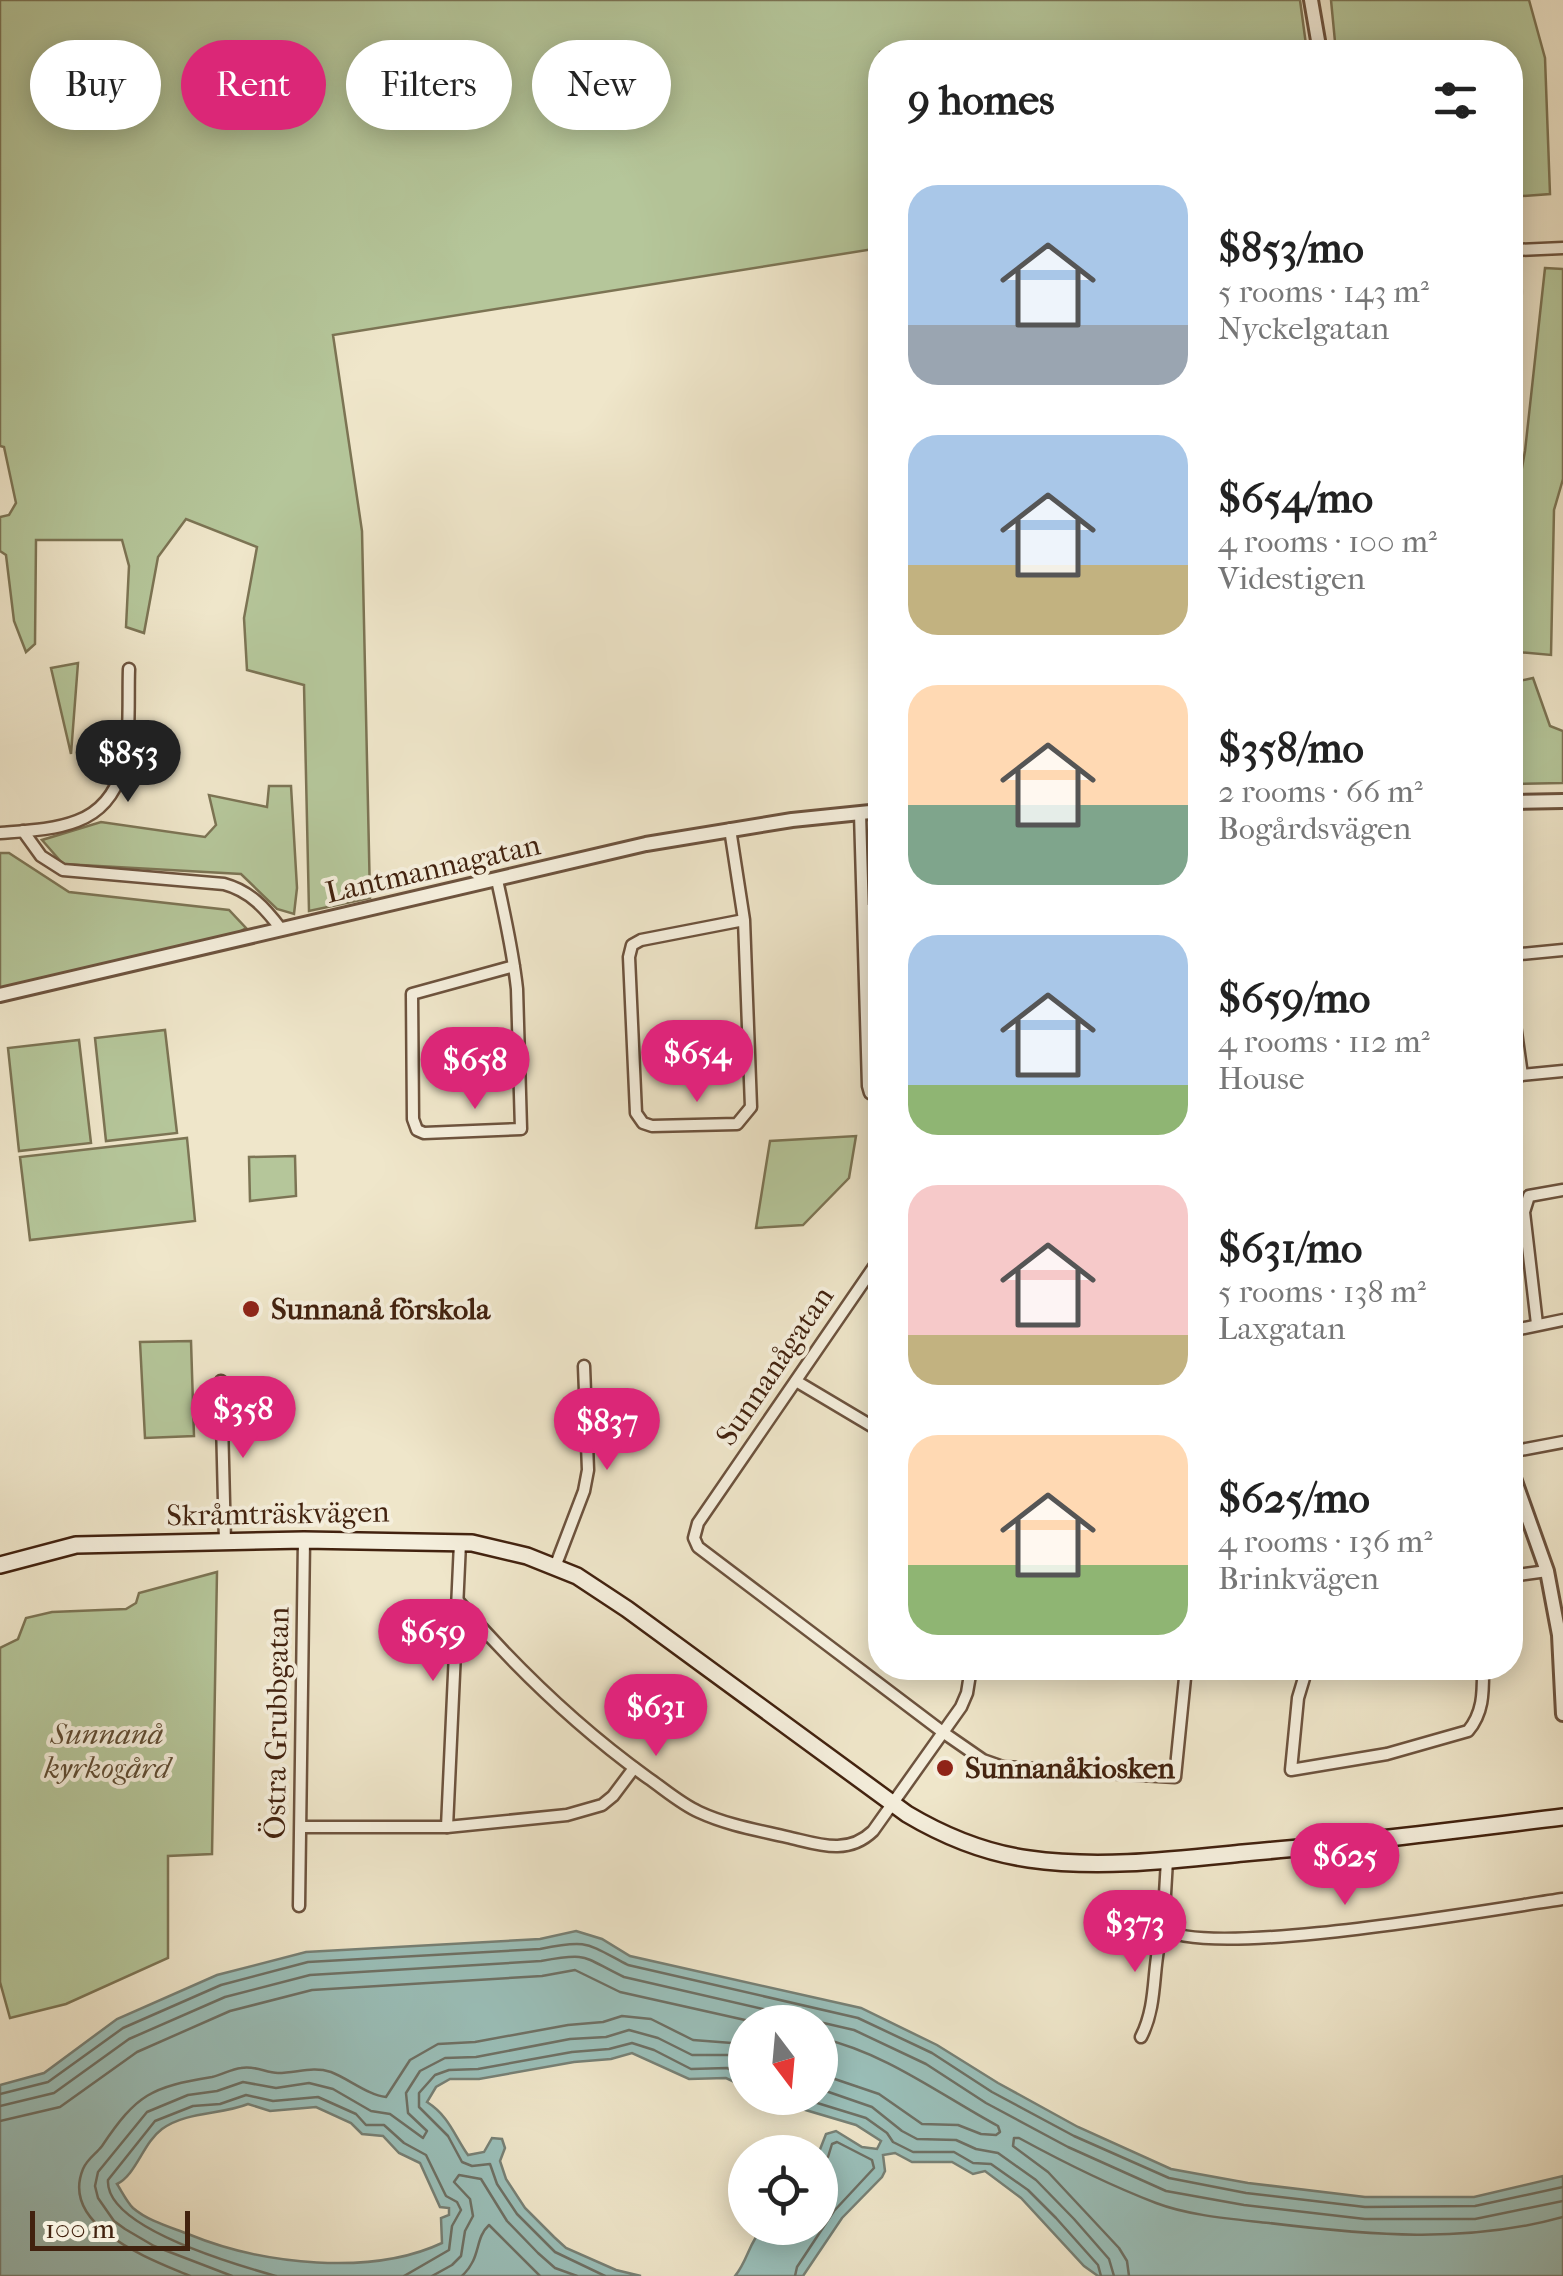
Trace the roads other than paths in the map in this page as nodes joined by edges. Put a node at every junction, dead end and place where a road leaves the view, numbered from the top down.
1 (1311, 0) edge
2 (1318, 40) edge
3 (1563, 248) edge
4 (1523, 250) edge
5 (130, 669) dead end
6 (1563, 801) edge
7 (1523, 802) edge
8 (868, 812) edge
9 (860, 813) junction
10 (730, 830) junction
11 (23, 831) junction
12 (0, 833) edge
13 (497, 880) junction
14 (864, 910) junction
15 (868, 910) edge
16 (744, 920) junction
17 (281, 930) junction
18 (1563, 950) edge
19 (1523, 954) edge
20 (514, 966) junction
21 (0, 995) edge
22 (1563, 1071) edge
23 (1523, 1074) edge
24 (868, 1086) edge
25 (1563, 1190) edge
26 (868, 1276) edge
27 (1563, 1320) edge
28 (1537, 1324) junction
29 (1523, 1327) edge
30 (584, 1366) dead end
31 (221, 1381) dead end
32 (796, 1381) junction
33 (868, 1423) edge
34 (1563, 1442) edge
35 (1523, 1450) edge
36 (1523, 1504) edge
37 (304, 1540) junction
38 (225, 1542) junction
39 (460, 1543) junction
40 (0, 1565) edge
41 (555, 1567) junction
42 (1547, 1571) junction
43 (1523, 1574) edge
44 (458, 1601) junction
45 (868, 1676) edge
46 (874, 1680) edge
47 (969, 1680) edge
48 (1185, 1680) edge
49 (1304, 1680) edge
50 (1483, 1680) edge
51 (1562, 1680) edge
52 (1563, 1714) edge
53 (944, 1733) junction
54 (634, 1768) junction
55 (892, 1804) junction
56 (1563, 1818) edge
57 (447, 1827) junction
58 (301, 1828) junction
59 (1167, 1860) junction
60 (1563, 1899) edge
61 (299, 1906) dead end
62 (1162, 1928) junction
63 (1141, 2037) dead end

1 - 2 street
3 - 4 street
5 - 11 street
6 - 7 street
8 - 9 street, Lantmannagatan
9 - 10 street, Lantmannagatan
9 - 14 street
10 - 13 street, Lantmannagatan
10 - 16 street
11 - 12 street
11 - 17 street
13 - 17 street, Lantmannagatan
13 - 20 street
14 - 15 street
14 - 24 street
16 - 16 street
17 - 21 street, Lantmannagatan
18 - 19 street
20 - 20 street
22 - 23 street
25 - 28 street
26 - 32 street, Sunnanågatan
27 - 28 street
28 - 29 street
30 - 41 street
31 - 38 street
32 - 33 street
32 - 45 street, Sunnanågatan
34 - 35 street
36 - 42 street
37 - 38 main road, Skråmträskvägen
37 - 39 main road, Skråmträskvägen
37 - 58 street, Östra Grubbgatan
38 - 40 main road, Skråmträskvägen
39 - 41 main road, Skråmträskvägen
39 - 44 street
41 - 55 main road, Skråmträskvägen
42 - 43 street
42 - 51 street
44 - 54 street
44 - 57 street
46 - 53 street, Sunnanågatan
47 - 53 street
48 - 53 street, Sunnanågatan
49 - 50 street
51 - 52 street
53 - 55 street
54 - 55 street
54 - 57 street
55 - 59 main road, Skråmträskvägen
56 - 59 main road, Skråmträskvägen
57 - 58 street
58 - 61 street, Östra Grubbgatan
59 - 62 street
60 - 62 street
62 - 63 street

